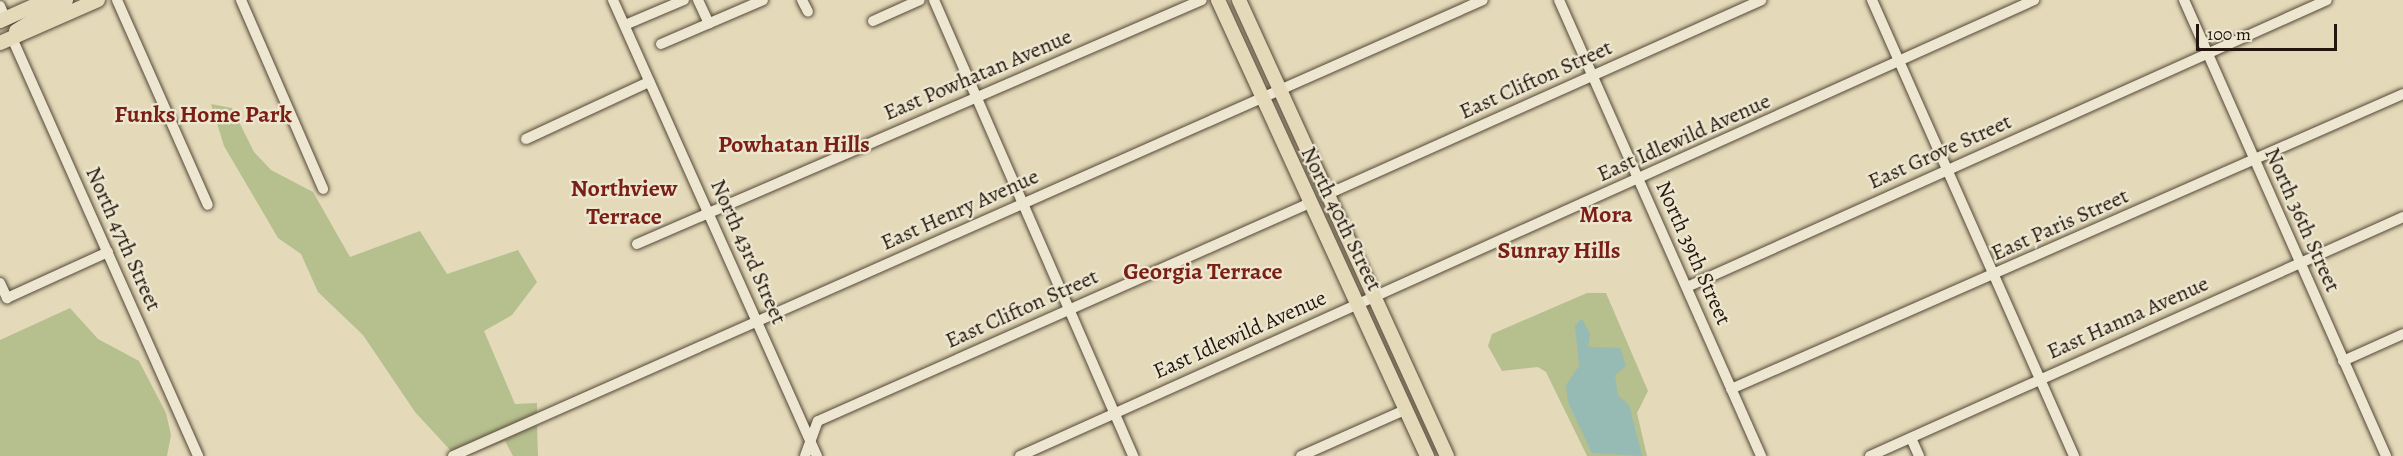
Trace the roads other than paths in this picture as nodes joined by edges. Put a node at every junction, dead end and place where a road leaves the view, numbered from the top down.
1 (47, 0) edge
2 (66, 0) edge
3 (98, 0) edge
4 (117, 0) edge
5 (241, 0) edge
6 (613, 0) edge
7 (684, 0) edge
8 (698, 0) edge
9 (763, 0) edge
10 (802, 0) edge
11 (920, 0) edge
12 (934, 0) edge
13 (1203, 0) edge
14 (1218, 0) edge
15 (1239, 0) edge
16 (1483, 0) edge
17 (1559, 0) edge
18 (1761, 0) edge
19 (1872, 0) edge
20 (2034, 0) edge
21 (2184, 0) edge
22 (2328, 0) edge
23 (808, 12) dead end
24 (1, 18) edge
25 (873, 21) dead end
26 (709, 24) junction
27 (625, 25) junction
28 (6, 41) edge
29 (661, 44) dead end
30 (2208, 54) junction
31 (1899, 62) junction
32 (1593, 75) junction
33 (649, 82) junction
34 (1278, 92) junction
35 (2403, 94) edge
36 (975, 97) junction
37 (1261, 99) junction
38 (526, 139) dead end
39 (2255, 161) junction
40 (1946, 171) junction
41 (1640, 180) junction
42 (323, 189) dead end
43 (1326, 195) junction
44 (1310, 202) junction
45 (208, 205) dead end
46 (1021, 205) junction
47 (710, 212) junction
48 (2403, 217) edge
49 (637, 244) dead end
50 (108, 252) junction
51 (2299, 263) junction
52 (1993, 276) junction
53 (0, 283) edge
54 (1687, 287) junction
55 (1375, 296) junction
56 (1359, 303) junction
57 (1066, 311) junction
58 (759, 321) junction
59 (2403, 334) edge
60 (2343, 361) junction
61 (2039, 379) junction
62 (1731, 389) junction
63 (1407, 409) junction
64 (1112, 414) junction
65 (1911, 438) junction
66 (810, 440) junction
67 (198, 456) edge
68 (453, 456) edge
69 (805, 456) edge
70 (817, 456) edge
71 (1020, 456) edge
72 (1133, 456) edge
73 (1301, 456) edge
74 (1427, 456) edge
75 (1447, 456) edge
76 (1761, 456) edge
77 (1870, 456) edge
78 (1919, 456) edge
79 (2074, 456) edge
80 (2386, 456) edge

1 - 24 main road
2 - 28 main road
3 - 28 main road
4 - 45 street
5 - 42 street
6 - 27 street, North 43rd Street
7 - 27 street
8 - 26 street
9 - 26 street
10 - 23 street
11 - 25 street
12 - 36 street
13 - 36 street, East Powhatan Avenue
14 - 37 main road, North 40th Street
15 - 34 main road, North 40th Street
16 - 34 street, East Henry Avenue
17 - 32 street, North 39th Street
18 - 32 street, East Clifton Street
19 - 31 street
20 - 31 street, East Idlewild Avenue
21 - 30 street, North 36th Street
22 - 30 street, East Grove Street
26 - 29 street
27 - 33 street, North 43rd Street
28 - 50 street, North 47th Street
30 - 39 street, North 36th Street
30 - 40 street, East Grove Street
31 - 40 street
31 - 41 street, East Idlewild Avenue
32 - 41 street, North 39th Street
32 - 43 street, East Clifton Street
33 - 38 street
33 - 47 street, North 43rd Street
34 - 37 street, East Henry Avenue
34 - 43 main road, North 40th Street
35 - 39 street, East Paris Street
36 - 46 street
36 - 47 street, East Powhatan Avenue
37 - 44 main road, North 40th Street
37 - 46 street, East Henry Avenue
39 - 51 street, North 36th Street
39 - 52 street, East Paris Street
40 - 52 street
40 - 54 street, East Grove Street
41 - 54 street, North 39th Street
41 - 55 street, East Idlewild Avenue
43 - 55 main road, North 40th Street
44 - 56 main road, North 40th Street
44 - 57 street, East Clifton Street
46 - 57 street
46 - 58 street, East Henry Avenue
47 - 49 street, East Powhatan Avenue
47 - 58 street, North 43rd Street
48 - 51 street, East Hanna Avenue
50 - 53 street
50 - 67 street, North 47th Street
51 - 60 street, North 36th Street
51 - 61 street, East Hanna Avenue
52 - 61 street
52 - 62 street, East Paris Street
54 - 62 street, North 39th Street
55 - 56 street, East Idlewild Avenue
55 - 75 main road, North 40th Street
56 - 63 main road, North 40th Street
56 - 64 street, East Idlewild Avenue
57 - 64 street
57 - 66 street, East Clifton Street
58 - 66 street, North 43rd Street
58 - 68 street, East Henry Avenue
59 - 60 street
60 - 80 street, North 36th Street
61 - 65 street, East Hanna Avenue
61 - 79 street
62 - 76 street, North 39th Street
63 - 73 street
63 - 74 main road, North 40th Street
64 - 71 street, East Idlewild Avenue
64 - 72 street
65 - 77 street, East Hanna Avenue
65 - 78 street
66 - 69 street, East Clifton Street
66 - 70 street, North 43rd Street

